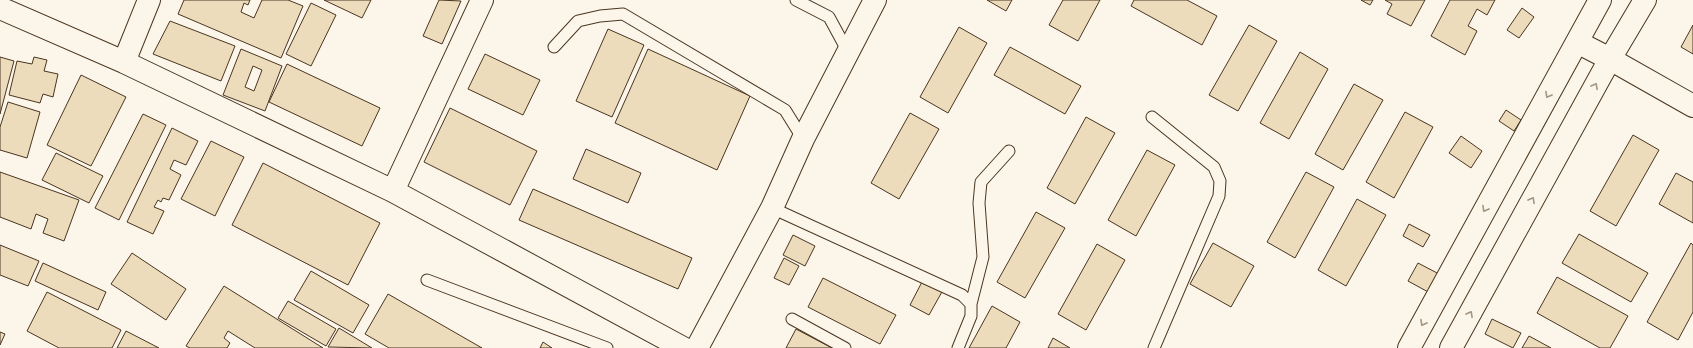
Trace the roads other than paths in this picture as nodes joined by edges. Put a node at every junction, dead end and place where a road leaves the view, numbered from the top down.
1 (149, 0) edge
2 (482, 0) edge
3 (796, 0) edge
4 (875, 0) edge
5 (1600, 0) edge
6 (1645, 0) edge
7 (0, 8) edge
8 (1577, 42) junction
9 (554, 47) dead end
10 (848, 52) junction
11 (1610, 59) junction
12 (124, 62) junction
13 (1693, 106) edge
14 (1152, 117) dead end
15 (803, 139) junction
16 (1009, 151) dead end
17 (393, 191) junction
18 (772, 208) junction
19 (427, 280) dead end
20 (971, 304) junction
21 (792, 319) dead end
22 (607, 348) edge
23 (683, 348) edge
24 (697, 348) edge
25 (845, 348) edge
26 (958, 348) edge
27 (1154, 348) edge
28 (1409, 348) edge
29 (1451, 348) edge

1 - 12 street
2 - 17 street
3 - 10 lane
4 - 10 street
5 - 8 street
6 - 11 street
7 - 12 street
8 - 11 street
8 -> 28 street
9 - 15 lane
10 - 15 street
11 - 13 street
29 -> 11 street
12 - 17 street
14 - 27 lane
15 - 18 street
16 - 20 lane
17 - 23 street
18 - 20 lane
18 - 24 street
19 - 22 lane
20 - 26 lane
21 - 25 lane

